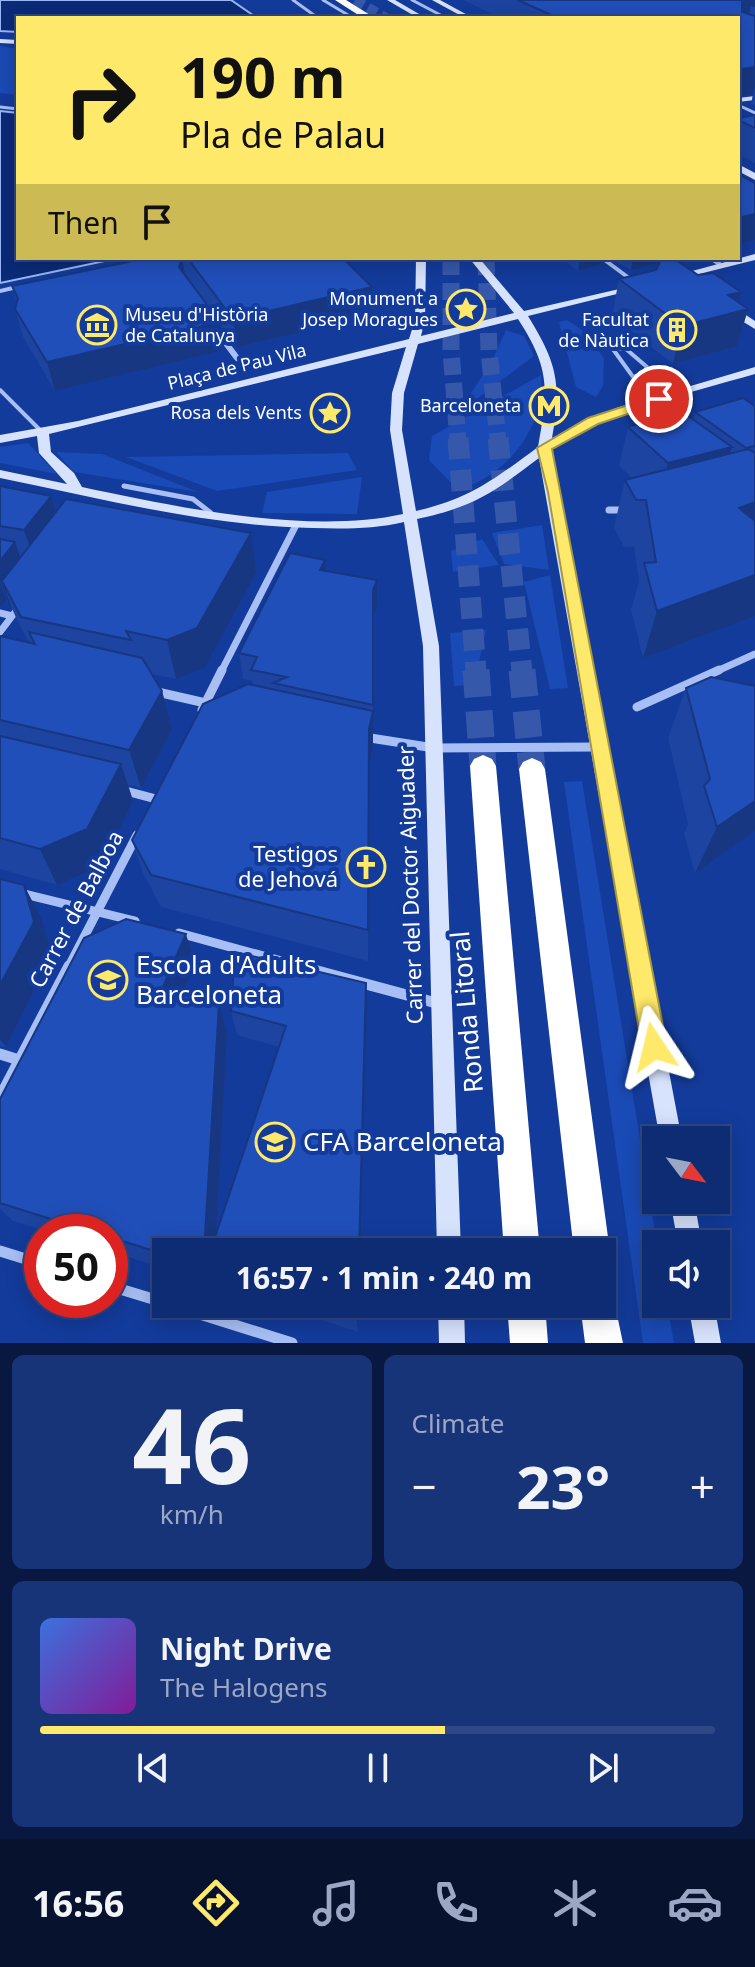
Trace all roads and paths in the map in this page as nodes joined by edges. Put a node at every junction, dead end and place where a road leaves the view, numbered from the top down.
1 (293, 0) edge
2 (323, 0) edge
3 (340, 0) edge
4 (390, 0) edge
5 (412, 0) edge
6 (435, 0) edge
7 (315, 16) edge
8 (350, 16) edge
9 (367, 16) edge
10 (419, 16) edge
11 (442, 16) edge
12 (466, 16) edge
13 (755, 257) edge
14 (421, 260) edge
15 (476, 260) edge
16 (605, 260) edge
17 (713, 260) edge
18 (721, 265) junction
19 (681, 275) junction
20 (664, 279) edge
21 (693, 283) edge
22 (31, 284) edge
23 (644, 284) joint
24 (0, 291) edge
25 (716, 300) edge
26 (519, 317) junction
27 (594, 323) dead end
28 (212, 324) edge
29 (755, 326) edge
30 (414, 342) junction
31 (613, 349) junction
32 (237, 358) dead end
33 (755, 370) edge
34 (633, 377) junction
35 (0, 390) edge
36 (659, 399) junction
37 (43, 433) junction
38 (0, 439) edge
39 (544, 448) junction
40 (0, 474) edge
41 (124, 486) dead end
42 (76, 488) junction
43 (635, 509) edge
44 (609, 510) dead end
45 (211, 513) junction
46 (410, 518) junction
47 (296, 525) junction
48 (22, 603) edge
49 (0, 613) edge
50 (12, 616) junction
51 (0, 632) edge
52 (755, 654) edge
53 (144, 689) edge
54 (205, 703) junction
55 (218, 706) edge
56 (637, 707) dead end
57 (194, 724) edge
58 (351, 734) edge
59 (600, 747) junction
60 (434, 748) junction
61 (483, 766) tunnel mouth
62 (532, 769) tunnel mouth
63 (103, 786) edge
64 (163, 786) edge
65 (156, 799) junction
66 (150, 811) edge
67 (143, 822) edge
68 (0, 888) edge
69 (96, 911) junction
70 (145, 924) edge
71 (160, 928) edge
72 (442, 1005) junction
73 (0, 1054) edge
74 (19, 1060) junction
75 (0, 1097) edge
76 (668, 1126) edge
77 (449, 1238) edge
78 (521, 1238) edge
79 (590, 1238) edge
80 (0, 1251) edge
81 (24, 1258) edge
82 (128, 1292) edge
83 (152, 1299) edge
84 (212, 1318) edge
85 (451, 1318) edge
86 (527, 1318) edge
87 (601, 1318) edge
88 (704, 1318) edge
89 (292, 1343) edge
90 (452, 1343) edge
91 (529, 1343) edge
92 (604, 1343) edge
93 (708, 1343) edge

1 - 7 street
2 - 8 lane
3 - 9 highway
4 - 10 main road
5 - 11 lane
6 - 12 main road
13 - 18 main road
14 - 30 main road
15 - 26 main road
16 - 23 lane
17 - 18 lane
18 - 19 main road
19 - 20 main road
19 - 21 main road
22 - 24 lane
23 - 26 main road, Plaça de Pau Vila
25 - 29 main road
26 - 30 main road, Plaça de Pau Vila
26 - 39 main road
27 - 31 lane
28 - 32 street, Plaça de Pau Vila
30 - 37 main road, Plaça de Pau Vila
30 - 46 main road
31 - 34 lane
31 - 34 lane
33 - 36 main road
34 - 36 lane
35 - 37 lane
36 - 39 main road
37 - 38 main road, Plaça de Pau Vila
37 - 42 main road
39 - 46 main road
39 - 59 main road
40 - 42 main road
41 - 45 lane
42 - 45 main road
43 - 44 street
45 - 47 main road
46 - 47 main road
46 - 60 main road, Carrer del Doctor Aiguader
47 - 54 street
48 - 50 street
49 - 50 street
50 - 51 street
52 - 56 street
53 - 54 street
54 - 55 street
54 - 57 street
58 - 60 street
59 - 60 street
59 - 76 main road
60 - 72 main road, Carrer del Doctor Aiguader
61 - 78 highway, Ronda Litoral
62 - 79 highway
63 - 65 street
64 - 65 street
65 - 66 street
67 - 69 street, Carrer de Balboa
68 - 69 street
69 - 70 street
69 - 74 street, Carrer de Balboa
71 - 72 street
72 - 77 main road, Carrer del Doctor Aiguader
73 - 74 street
74 - 75 street, Carrer de Balboa
80 - 81 street
82 - 83 street
84 - 89 street
85 - 90 main road
86 - 91 highway
87 - 92 highway
88 - 93 main road

